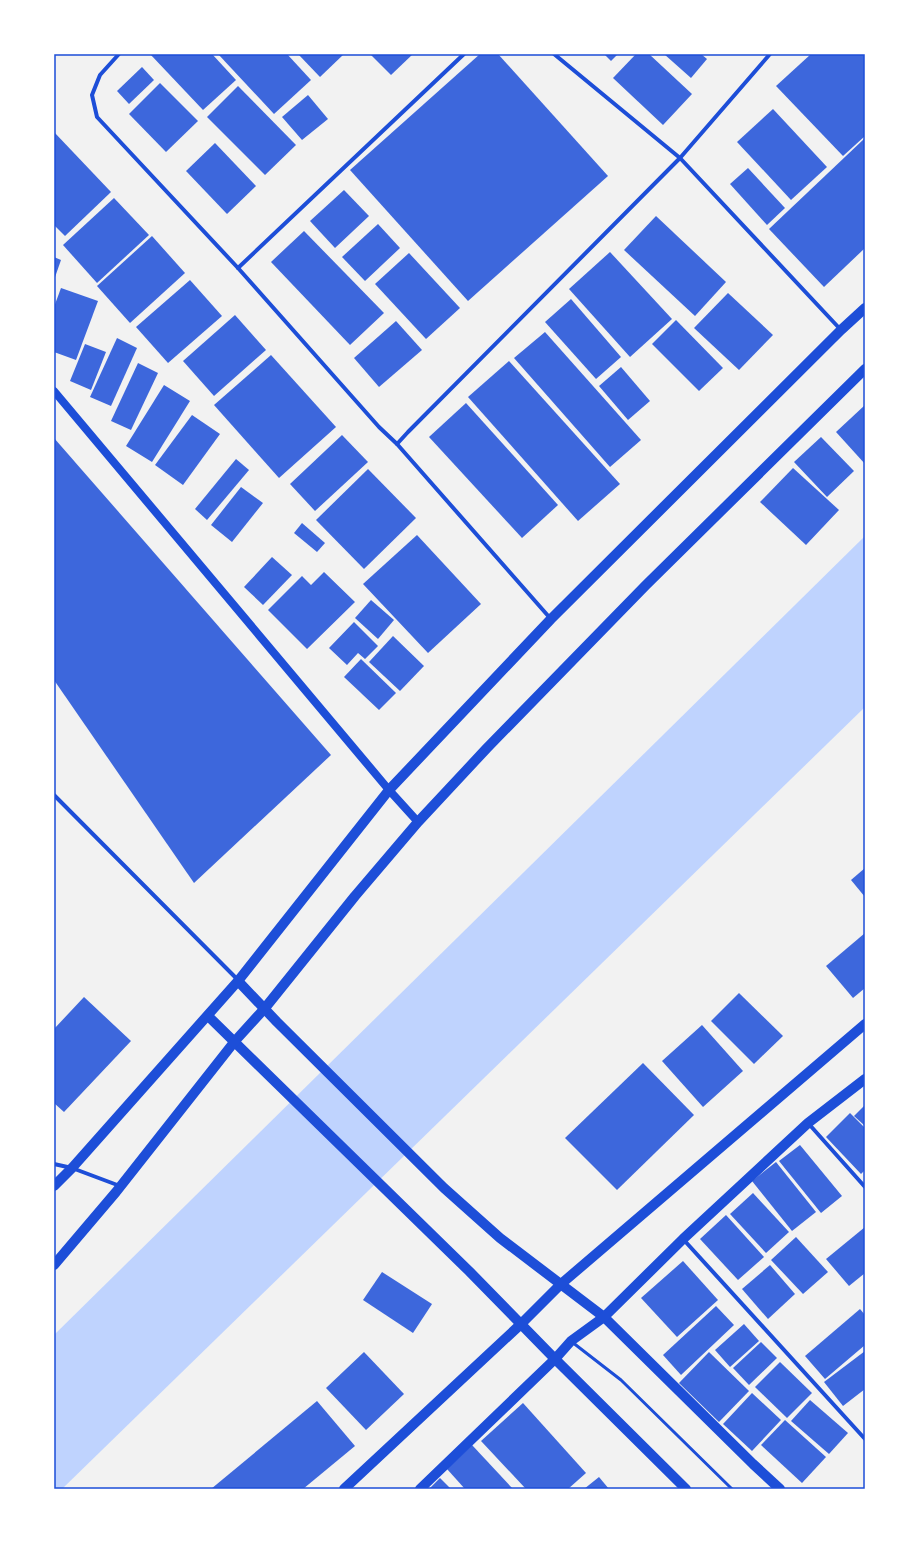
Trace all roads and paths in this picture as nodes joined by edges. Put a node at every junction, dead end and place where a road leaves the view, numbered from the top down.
1 (119, 54) edge
2 (464, 54) edge
3 (554, 54) edge
4 (770, 54) edge
5 (680, 158) junction
6 (238, 268) junction
7 (865, 308) edge
8 (841, 330) junction
9 (865, 369) edge
10 (54, 391) edge
11 (397, 444) junction
12 (551, 619) junction
13 (389, 790) junction
14 (54, 795) edge
15 (418, 822) junction
16 (238, 980) junction
17 (264, 1008) junction
18 (208, 1016) junction
19 (865, 1024) edge
20 (235, 1041) junction
21 (865, 1078) edge
22 (808, 1123) junction
23 (54, 1164) edge
24 (72, 1168) junction
25 (54, 1186) edge
26 (120, 1186) junction
27 (865, 1187) edge
28 (682, 1239) junction
29 (54, 1265) edge
30 (561, 1284) junction
31 (604, 1317) junction
32 (521, 1324) junction
33 (571, 1341) junction
34 (555, 1359) junction
35 (865, 1439) edge
36 (344, 1489) edge
37 (420, 1489) edge
38 (686, 1489) edge
39 (732, 1489) edge
40 (780, 1489) edge

1 - 6 street
2 - 6 street
3 - 5 street
4 - 5 street
5 - 8 street
5 - 11 street
6 - 11 street
7 - 8 main road
8 - 12 main road
9 - 15 main road
10 - 13 main road
11 - 12 street
12 - 13 main road
13 - 15 main road
13 - 16 main road
14 - 16 street
15 - 17 main road
16 - 17 main road
16 - 18 main road
17 - 20 main road
17 - 30 main road
18 - 20 main road
18 - 24 main road
19 - 30 main road
20 - 26 main road
20 - 32 main road
21 - 22 main road
22 - 27 street
22 - 28 main road
23 - 24 street
24 - 25 main road
24 - 26 street
26 - 29 main road
28 - 31 main road
28 - 35 street
30 - 31 main road
30 - 32 main road
31 - 33 main road
31 - 40 main road
32 - 34 main road
32 - 36 main road
33 - 34 main road
33 - 39 lane
34 - 37 main road
34 - 38 main road

